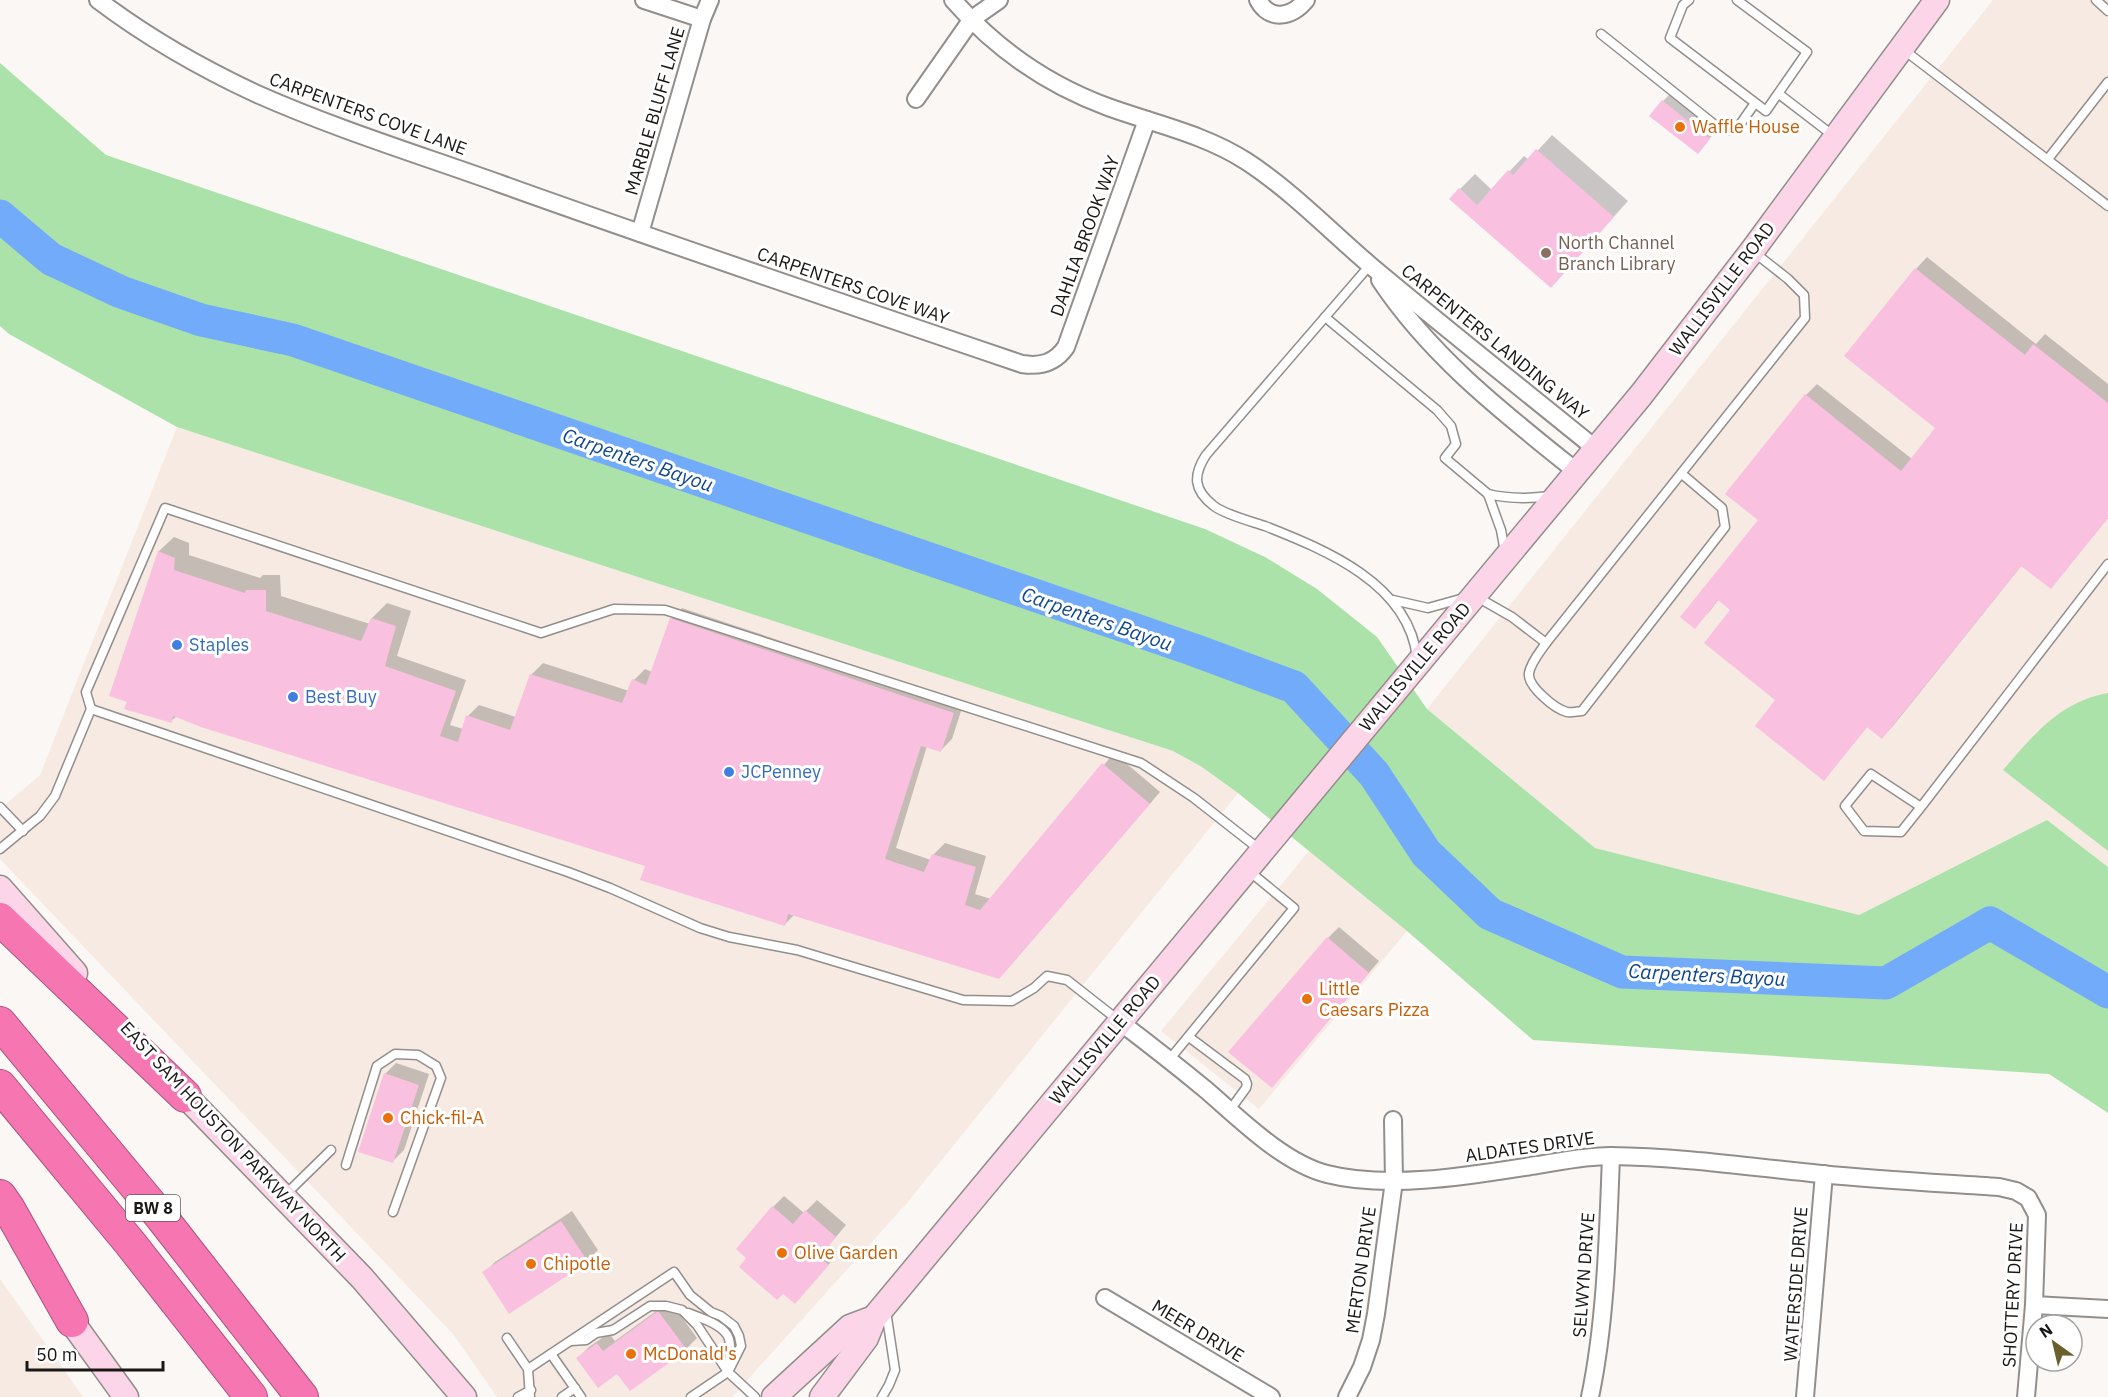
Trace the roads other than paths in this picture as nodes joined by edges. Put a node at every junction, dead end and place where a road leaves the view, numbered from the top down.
1 (98, 0) edge
2 (644, 0) edge
3 (710, 0) edge
4 (953, 0) edge
5 (999, 0) edge
6 (1258, 0) edge
7 (1306, 0) edge
8 (1689, 0) edge
9 (1737, 0) edge
10 (1937, 0) edge
11 (2096, 0) edge
12 (2108, 11) edge
13 (702, 18) junction
14 (972, 19) junction
15 (1601, 34) dead end
16 (1902, 48) junction
17 (2108, 82) edge
18 (1779, 94) junction
19 (916, 99) dead end
20 (1755, 103) junction
21 (1147, 120) junction
22 (1835, 137) junction
23 (2048, 159) junction
24 (2108, 206) edge
25 (640, 233) junction
26 (1752, 251) junction
27 (1370, 265) junction
28 (1324, 317) junction
29 (1053, 360) joint
30 (1596, 449) junction
31 (1577, 472) junction
32 (1682, 474) junction
33 (1488, 494) junction
34 (1558, 495) junction
35 (1506, 556) junction
36 (2108, 564) edge
37 (1474, 596) junction
38 (1393, 600) junction
39 (1546, 643) junction
40 (1418, 664) junction
41 (91, 709) junction
42 (0, 807) edge
43 (1920, 807) junction
44 (23, 831) junction
45 (0, 849) edge
46 (1262, 852) junction
47 (1247, 870) junction
48 (0, 888) edge
49 (0, 919) edge
50 (1120, 1022) junction
51 (0, 1023) edge
52 (1189, 1037) junction
53 (1169, 1060) junction
54 (0, 1086) edge
55 (185, 1096) junction
56 (1230, 1110) junction
57 (1393, 1120) dead end
58 (331, 1150) dead end
59 (1611, 1156) junction
60 (346, 1165) dead end
61 (1824, 1174) junction
62 (1394, 1181) junction
63 (0, 1196) edge
64 (284, 1197) junction
65 (2028, 1198) joint
66 (393, 1212) dead end
67 (0, 1223) edge
68 (1105, 1298) dead end
69 (2034, 1305) junction
70 (2108, 1309) edge
71 (682, 1310) junction
72 (880, 1311) junction
73 (72, 1321) junction
74 (507, 1338) dead end
75 (570, 1341) junction
76 (550, 1354) junction
77 (528, 1369) junction
78 (728, 1372) junction
79 (575, 1388) junction
80 (530, 1393) edge
81 (126, 1397) edge
82 (251, 1397) edge
83 (302, 1397) edge
84 (464, 1397) edge
85 (518, 1397) edge
86 (562, 1397) edge
87 (581, 1397) edge
88 (691, 1397) edge
89 (755, 1397) edge
90 (774, 1397) edge
91 (822, 1397) edge
92 (882, 1397) edge
93 (1271, 1397) edge
94 (1347, 1397) edge
95 (1590, 1397) edge
96 (1805, 1397) edge
97 (2026, 1397) edge

1 - 25 street, CARPENTERS COVE LANE
2 - 13 street
3 - 13 street, MARBLE BLUFF LANE
4 - 14 street, CARPENTERS LANDING WAY
5 - 14 street
6 - 7 street
8 - 20 lane
9 - 18 lane
10 - 16 main road, WALLISVILLE ROAD
11 - 12 lane
13 - 25 street, MARBLE BLUFF LANE
14 - 19 street
14 - 21 street, CARPENTERS LANDING WAY
15 - 20 lane
16 - 22 main road, WALLISVILLE ROAD
16 - 23 lane
17 - 23 lane
18 - 20 lane
18 - 22 lane
21 - 27 street, CARPENTERS LANDING WAY
21 - 29 street, DAHLIA BROOK WAY
22 - 26 main road, WALLISVILLE ROAD
23 - 24 lane
25 - 29 street, CARPENTERS COVE WAY
26 - 30 main road, WALLISVILLE ROAD
26 - 32 lane
27 - 28 lane
27 - 30 street, CARPENTERS LANDING WAY
27 - 31 street, CARPENTERS LANDING WAY
28 - 33 lane
28 - 38 lane
30 - 31 main road, WALLISVILLE ROAD
31 - 34 main road, WALLISVILLE ROAD
32 - 39 lane
32 - 39 lane
33 - 34 lane
33 - 35 lane
34 - 35 main road, WALLISVILLE ROAD
35 - 37 main road, WALLISVILLE ROAD
36 - 43 lane
37 - 38 lane
37 - 39 lane
37 - 40 main road, WALLISVILLE ROAD
38 - 40 lane
40 - 46 main road, WALLISVILLE ROAD
41 - 44 lane
41 - 46 lane
41 - 50 lane
42 - 44 lane
43 - 43 lane
44 - 45 lane
46 - 47 main road, WALLISVILLE ROAD
47 - 50 main road, WALLISVILLE ROAD
47 - 52 lane
48 - 55 main road, EAST SAM HOUSTON PARKWAY NORTH
49 - 55 highway
50 - 53 street, ALDATES DRIVE
50 - 72 main road, WALLISVILLE ROAD
51 - 83 highway, BW 8
52 - 53 lane
52 - 56 lane
53 - 56 street, ALDATES DRIVE
54 - 82 highway, BW 8
55 - 64 main road, EAST SAM HOUSTON PARKWAY NORTH
56 - 62 street, ALDATES DRIVE
57 - 62 street, MERTON DRIVE
58 - 64 lane
59 - 61 street, ALDATES DRIVE
59 - 62 street, ALDATES DRIVE
59 - 95 street, SELWYN DRIVE
60 - 66 lane
61 - 65 street, ALDATES DRIVE
61 - 96 street, WATERSIDE DRIVE
62 - 94 street, MERTON DRIVE
63 - 73 highway
64 - 84 main road, EAST SAM HOUSTON PARKWAY NORTH
65 - 69 street, SHOTTERY DRIVE
67 - 73 main road
68 - 93 street, MEER DRIVE
69 - 70 street
69 - 97 street, SHOTTERY DRIVE
71 - 75 lane
71 - 78 lane
71 - 78 lane
72 - 90 main road, WALLISVILLE ROAD
72 - 91 main road, WALLISVILLE ROAD
72 - 92 lane
73 - 81 main road
74 - 77 lane
75 - 76 lane
75 - 78 lane
76 - 77 lane
76 - 79 lane
77 - 80 lane
78 - 88 lane
78 - 89 lane
79 - 86 lane
79 - 87 lane
80 - 85 lane

